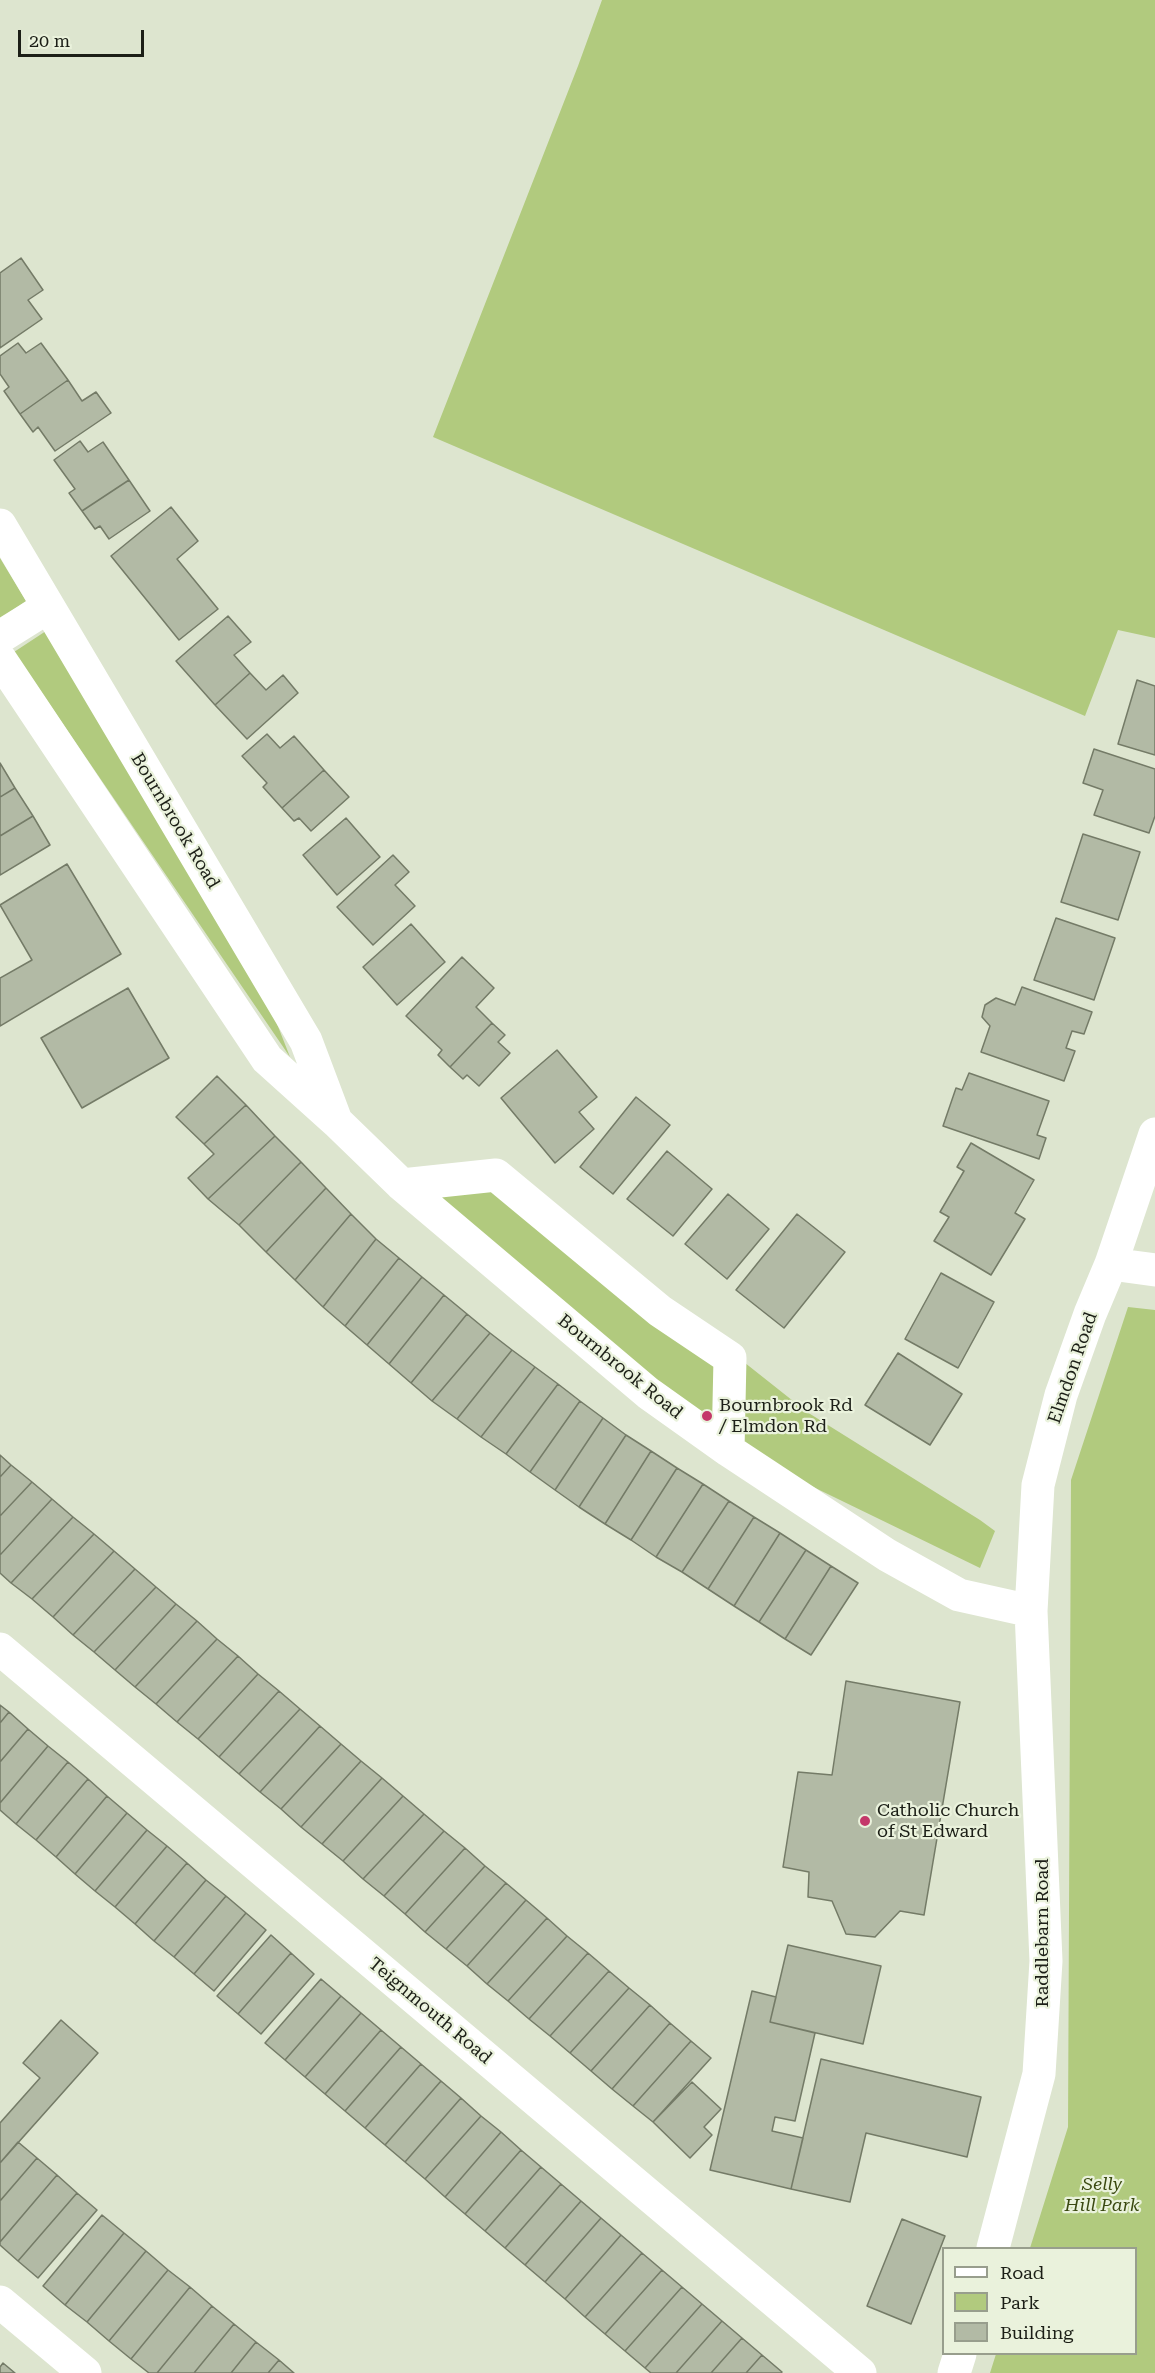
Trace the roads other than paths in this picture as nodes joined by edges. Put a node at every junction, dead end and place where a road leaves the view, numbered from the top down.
1 (0, 525) edge
2 (48, 607) junction
3 (0, 637) edge
4 (0, 659) edge
5 (337, 1122) junction
6 (1155, 1134) edge
7 (402, 1185) junction
8 (1111, 1264) junction
9 (1155, 1270) edge
10 (728, 1450) junction
11 (1031, 1611) junction
12 (0, 1649) edge
13 (993, 2247) edge
14 (0, 2302) edge
15 (960, 2355) edge
16 (85, 2373) edge
17 (860, 2373) edge
18 (954, 2373) edge

1 - 2 street, Bournbrook Road
2 - 3 street
2 - 5 street, Bournbrook Road
4 - 5 street, Bournbrook Road
5 - 7 street, Bournbrook Road
6 - 8 street, Elmdon Road
7 - 10 street, Bournbrook Road
7 - 10 street
8 - 9 street
8 - 11 street, Elmdon Road
10 - 11 street, Bournbrook Road
11 - 13 street, Raddlebarn Road
12 - 17 street, Teignmouth Road
14 - 16 street
15 - 18 street

